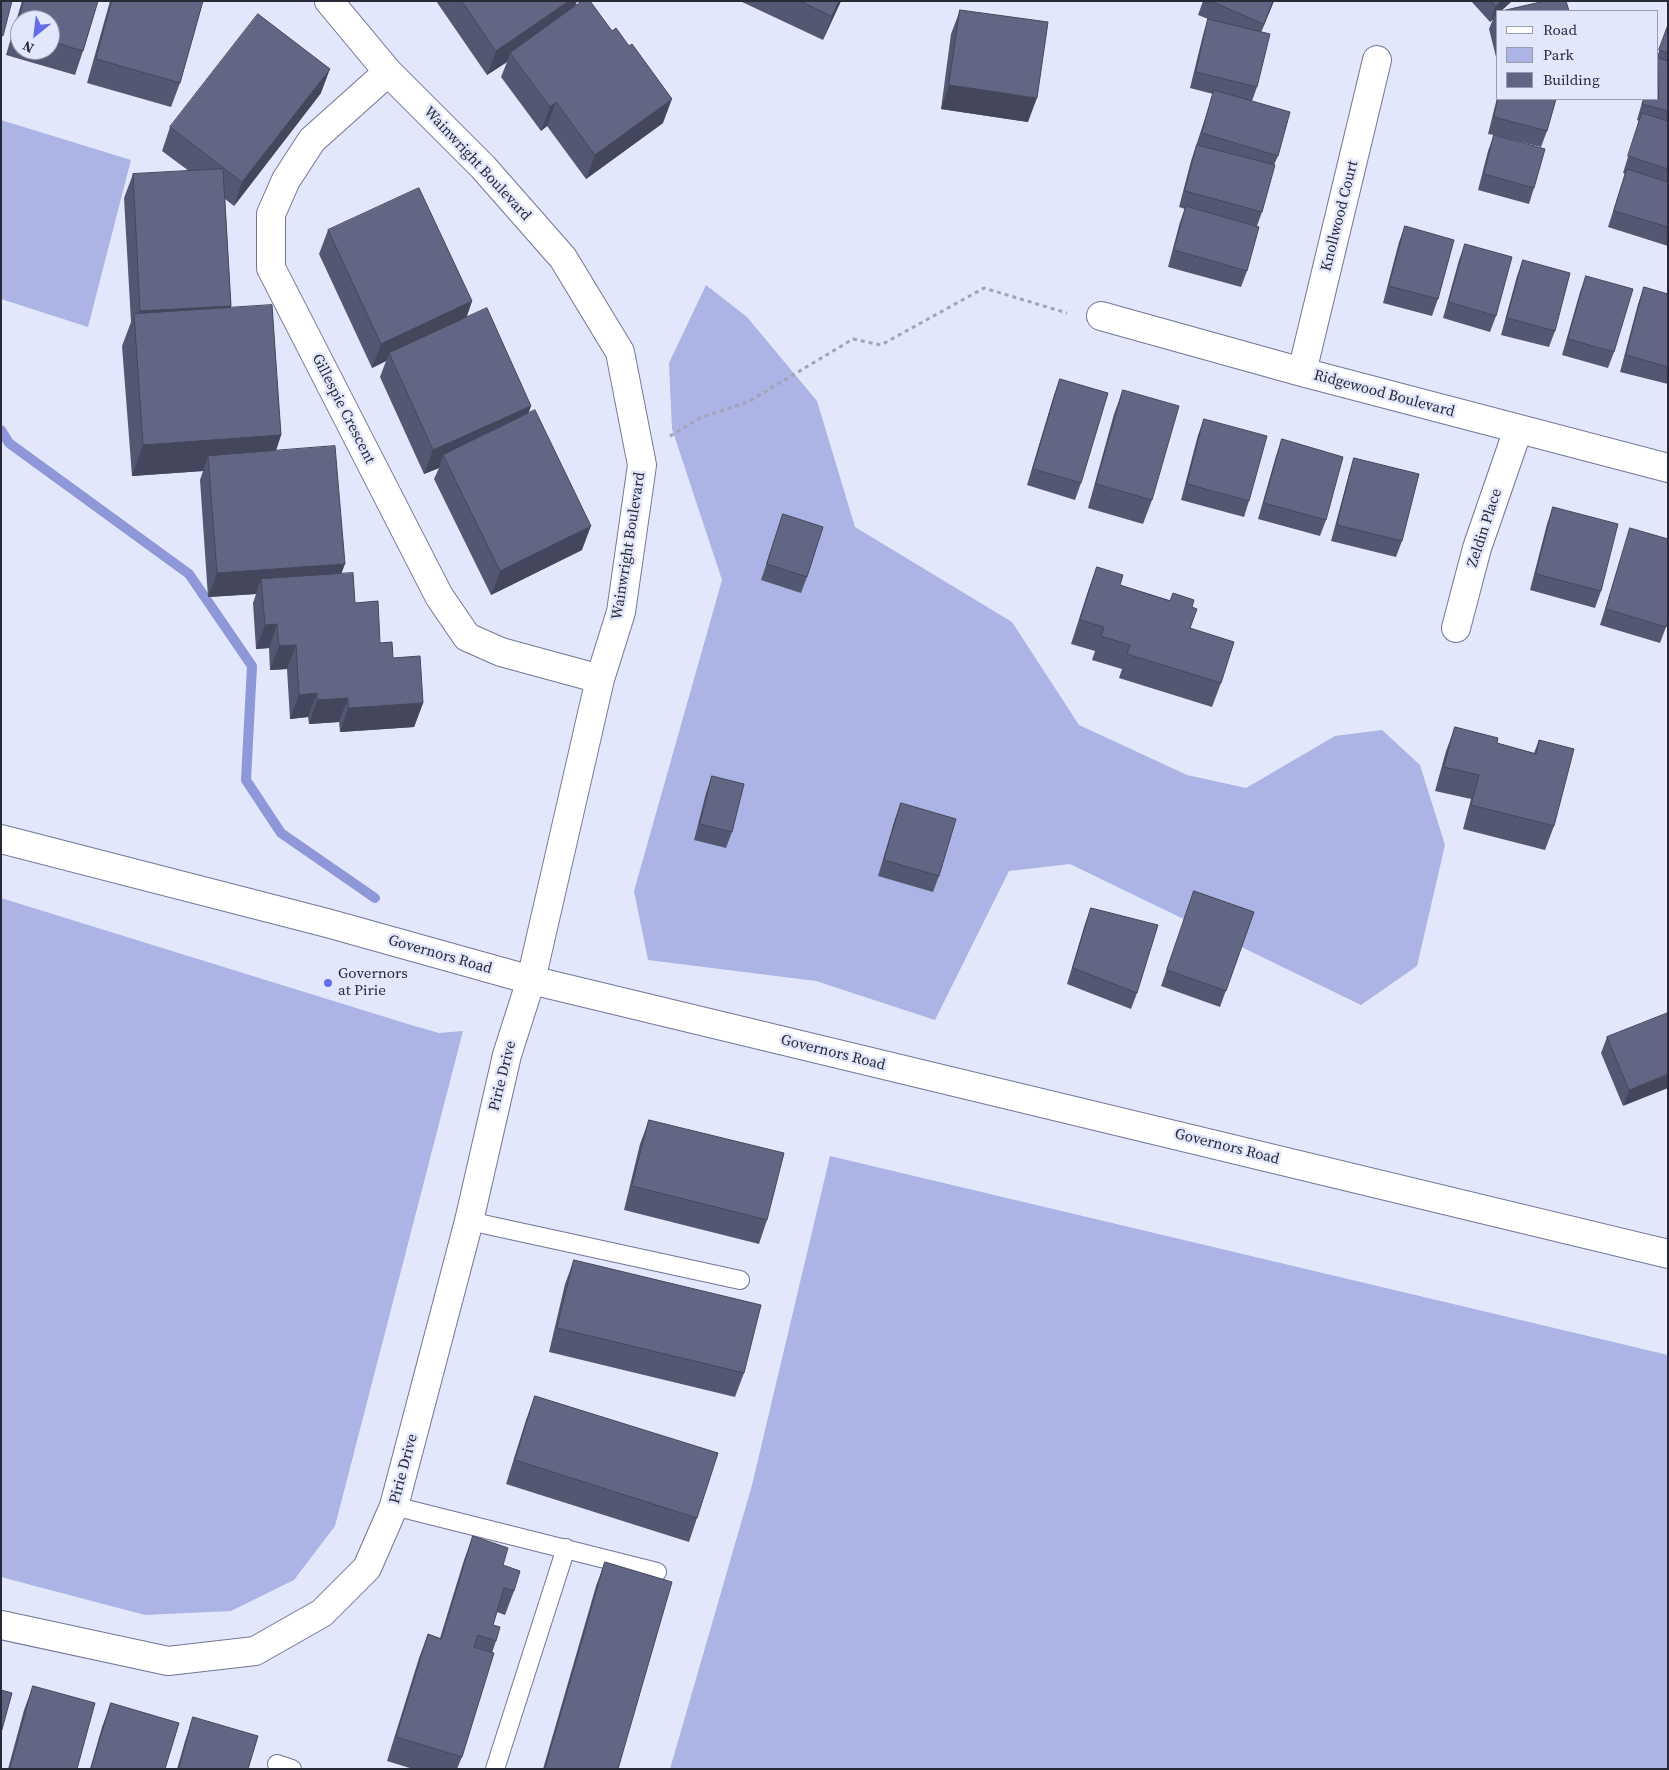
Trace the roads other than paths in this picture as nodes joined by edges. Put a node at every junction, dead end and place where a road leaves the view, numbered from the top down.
1 (329, 1) edge
2 (1377, 60) dead end
3 (388, 72) junction
4 (1101, 316) dead end
5 (1302, 372) junction
6 (1515, 429) junction
7 (1668, 468) edge
8 (1456, 628) dead end
9 (600, 679) junction
10 (1, 839) edge
11 (530, 980) junction
12 (469, 1221) junction
13 (1668, 1254) edge
14 (740, 1280) dead end
15 (394, 1506) junction
16 (566, 1548) junction
17 (657, 1572) dead end
18 (1, 1625) edge
19 (495, 1769) edge

1 - 3 street, Wainwright Boulevard
2 - 5 street, Knollwood Court
3 - 9 street, Wainwright Boulevard
3 - 9 street, Gillespie Crescent
4 - 5 street, Ridgewood Boulevard
5 - 6 street, Ridgewood Boulevard
6 - 7 street, Ridgewood Boulevard
6 - 8 street, Zeldin Place
9 - 11 street, Wainwright Boulevard
10 - 11 street, Governors Road
11 - 12 street, Pirie Drive
11 - 13 street, Governors Road
12 - 14 lane
12 - 15 street, Pirie Drive
15 - 16 lane
15 - 18 street, Pirie Drive
16 - 17 lane
16 - 19 lane

